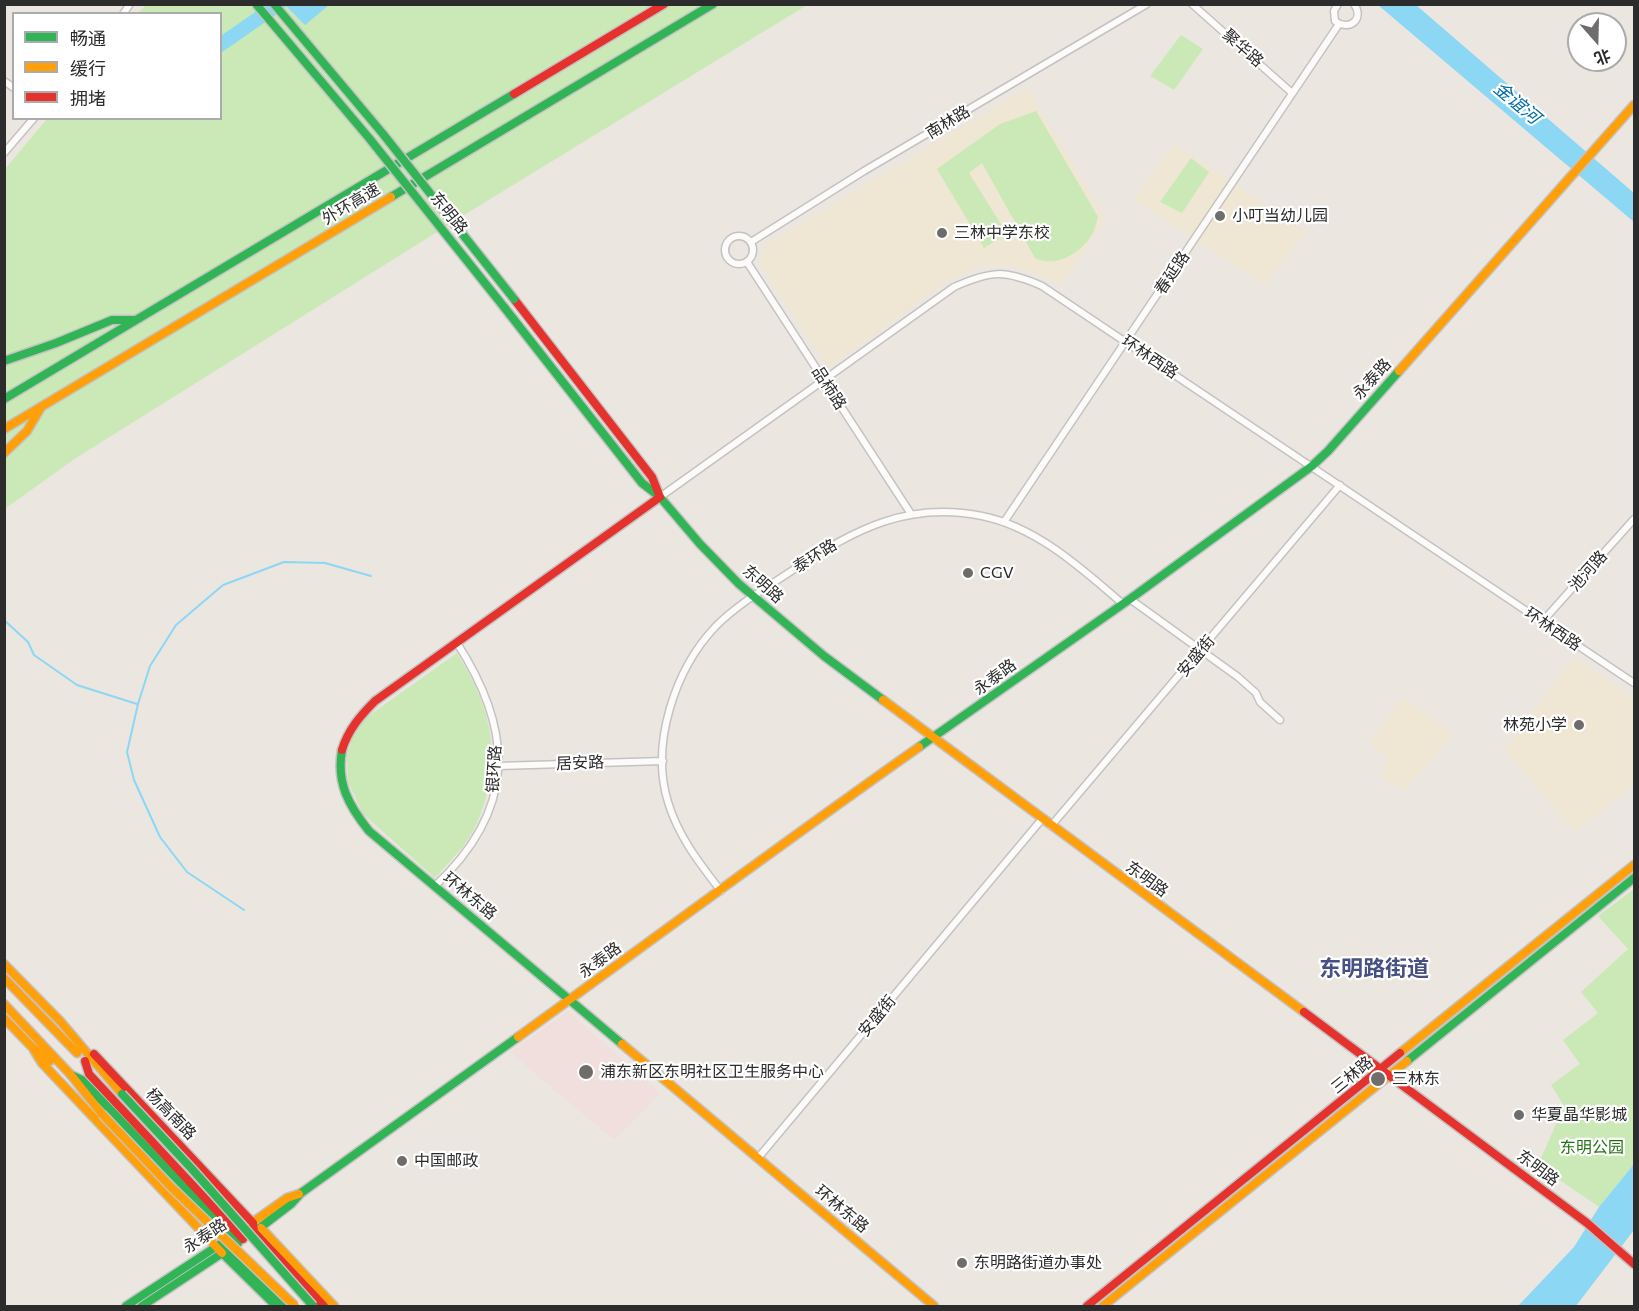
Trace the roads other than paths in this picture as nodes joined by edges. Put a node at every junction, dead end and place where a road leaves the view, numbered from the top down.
1 (256, 4) edge
2 (274, 4) edge
3 (664, 4) edge
4 (713, 4) edge
5 (1147, 4) edge
6 (1192, 4) edge
7 (1338, 4) edge
8 (1354, 4) edge
9 (1339, 24) junction
10 (1292, 93) junction
11 (1635, 105) edge
12 (32, 120) edge
13 (4, 153) edge
14 (751, 242) junction
15 (747, 262) junction
16 (137, 320) junction
17 (1126, 341) junction
18 (4, 361) edge
19 (824, 381) junction
20 (4, 399) edge
21 (41, 407) junction
22 (4, 429) edge
23 (4, 453) edge
24 (1312, 466) junction
25 (1340, 485) junction
26 (660, 497) junction
27 (911, 514) junction
28 (1635, 519) edge
29 (1004, 522) junction
30 (753, 596) junction
31 (1126, 602) junction
32 (1542, 622) junction
33 (457, 643) junction
34 (1201, 650) junction
35 (1635, 682) edge
36 (1280, 720) dead end
37 (934, 739) junction
38 (663, 761) junction
39 (498, 766) junction
40 (1042, 819) junction
41 (1051, 826) junction
42 (1635, 865) edge
43 (1635, 878) edge
44 (435, 886) junction
45 (721, 891) junction
46 (4, 964) edge
47 (4, 978) edge
48 (570, 1000) junction
49 (4, 1004) edge
50 (4, 1018) edge
51 (31, 1046) junction
52 (85, 1061) junction
53 (1381, 1071) junction
54 (71, 1075) junction
55 (1389, 1076) junction
56 (125, 1092) junction
57 (102, 1114) junction
58 (758, 1158) junction
59 (255, 1227) junction
60 (237, 1238) junction
61 (222, 1250) junction
62 (1635, 1264) edge
63 (322, 1294) junction
64 (126, 1306) edge
65 (142, 1306) edge
66 (276, 1306) edge
67 (284, 1306) edge
68 (295, 1306) edge
69 (314, 1306) edge
70 (325, 1306) edge
71 (334, 1306) edge
72 (934, 1306) edge
73 (1087, 1306) edge
74 (1102, 1306) edge

1 - 26 main road, 东明路, bridge
2 - 26 main road, 东明路, bridge
3 - 16 main road, 外环高速
4 - 21 main road, 外环高速
5 - 14 street, 南林路
6 - 10 street, 聚华路
7 - 9 street
8 - 9 street, 春延路
9 - 10 street, 春延路
10 - 17 street, 春延路
11 - 24 main road, 永泰路
12 - 13 street
14 - 15 street
14 - 15 street
15 - 19 street, 品柿路
16 - 18 main road
16 - 20 main road, 外环高速
17 - 19 street, 环林西路
17 - 24 street, 环林西路
17 - 29 street, 春延路
19 - 26 street, 环林西路
19 - 27 street, 品柿路
21 - 22 main road, 外环高速
21 - 23 main road
24 - 25 street, 环林西路
24 - 31 main road, 永泰路
25 - 32 street, 环林西路
25 - 34 street, 安盛街
26 - 30 main road, 东明路
26 - 33 main road, 环林东路
27 - 29 street, 泰环路
27 - 30 street, 泰环路
28 - 32 street, 池河路
29 - 31 street, 泰环路
30 - 37 main road, 东明路
30 - 38 street, 泰环路
31 - 34 street, 泰环路
31 - 37 main road, 永泰路
32 - 35 street, 环林西路
33 - 39 street, 银环路
33 - 44 main road, 环林东路
34 - 36 street, 泰环路
34 - 41 street, 安盛街
37 - 40 main road, 东明路
37 - 45 main road, 永泰路
38 - 39 street, 居安路
38 - 45 street, 泰环路
39 - 44 street, 银环路
40 - 41 main road, 东明路
40 - 58 street, 安盛街
41 - 53 main road, 东明路
42 - 53 main road, 三林路
43 - 55 main road, 三林路
44 - 48 main road, 环林东路
45 - 48 main road, 永泰路
46 - 56 main road
47 - 52 main road, 杨高南路
48 - 58 main road, 环林东路
48 - 59 main road, 永泰路
49 - 54 main road
50 - 51 main road
51 - 57 main road
51 - 61 main road
52 - 56 main road, 杨高南路
52 - 60 main road, 杨高南路
53 - 55 main road, 东明路
53 - 73 main road, 三林路
54 - 57 main road
54 - 60 main road
55 - 62 main road, 东明路
55 - 74 main road, 三林路
56 - 59 main road, 杨高南路
56 - 69 main road, 杨高南路, bridge
57 - 68 main road, bridge
58 - 72 main road, 环林东路
59 - 60 main road
59 - 63 main road
59 - 70 main road, 杨高南路
60 - 61 main road
61 - 64 main road, 永泰路
61 - 65 main road, 永泰路
61 - 66 main road
61 - 67 main road
63 - 70 main road
63 - 71 main road

